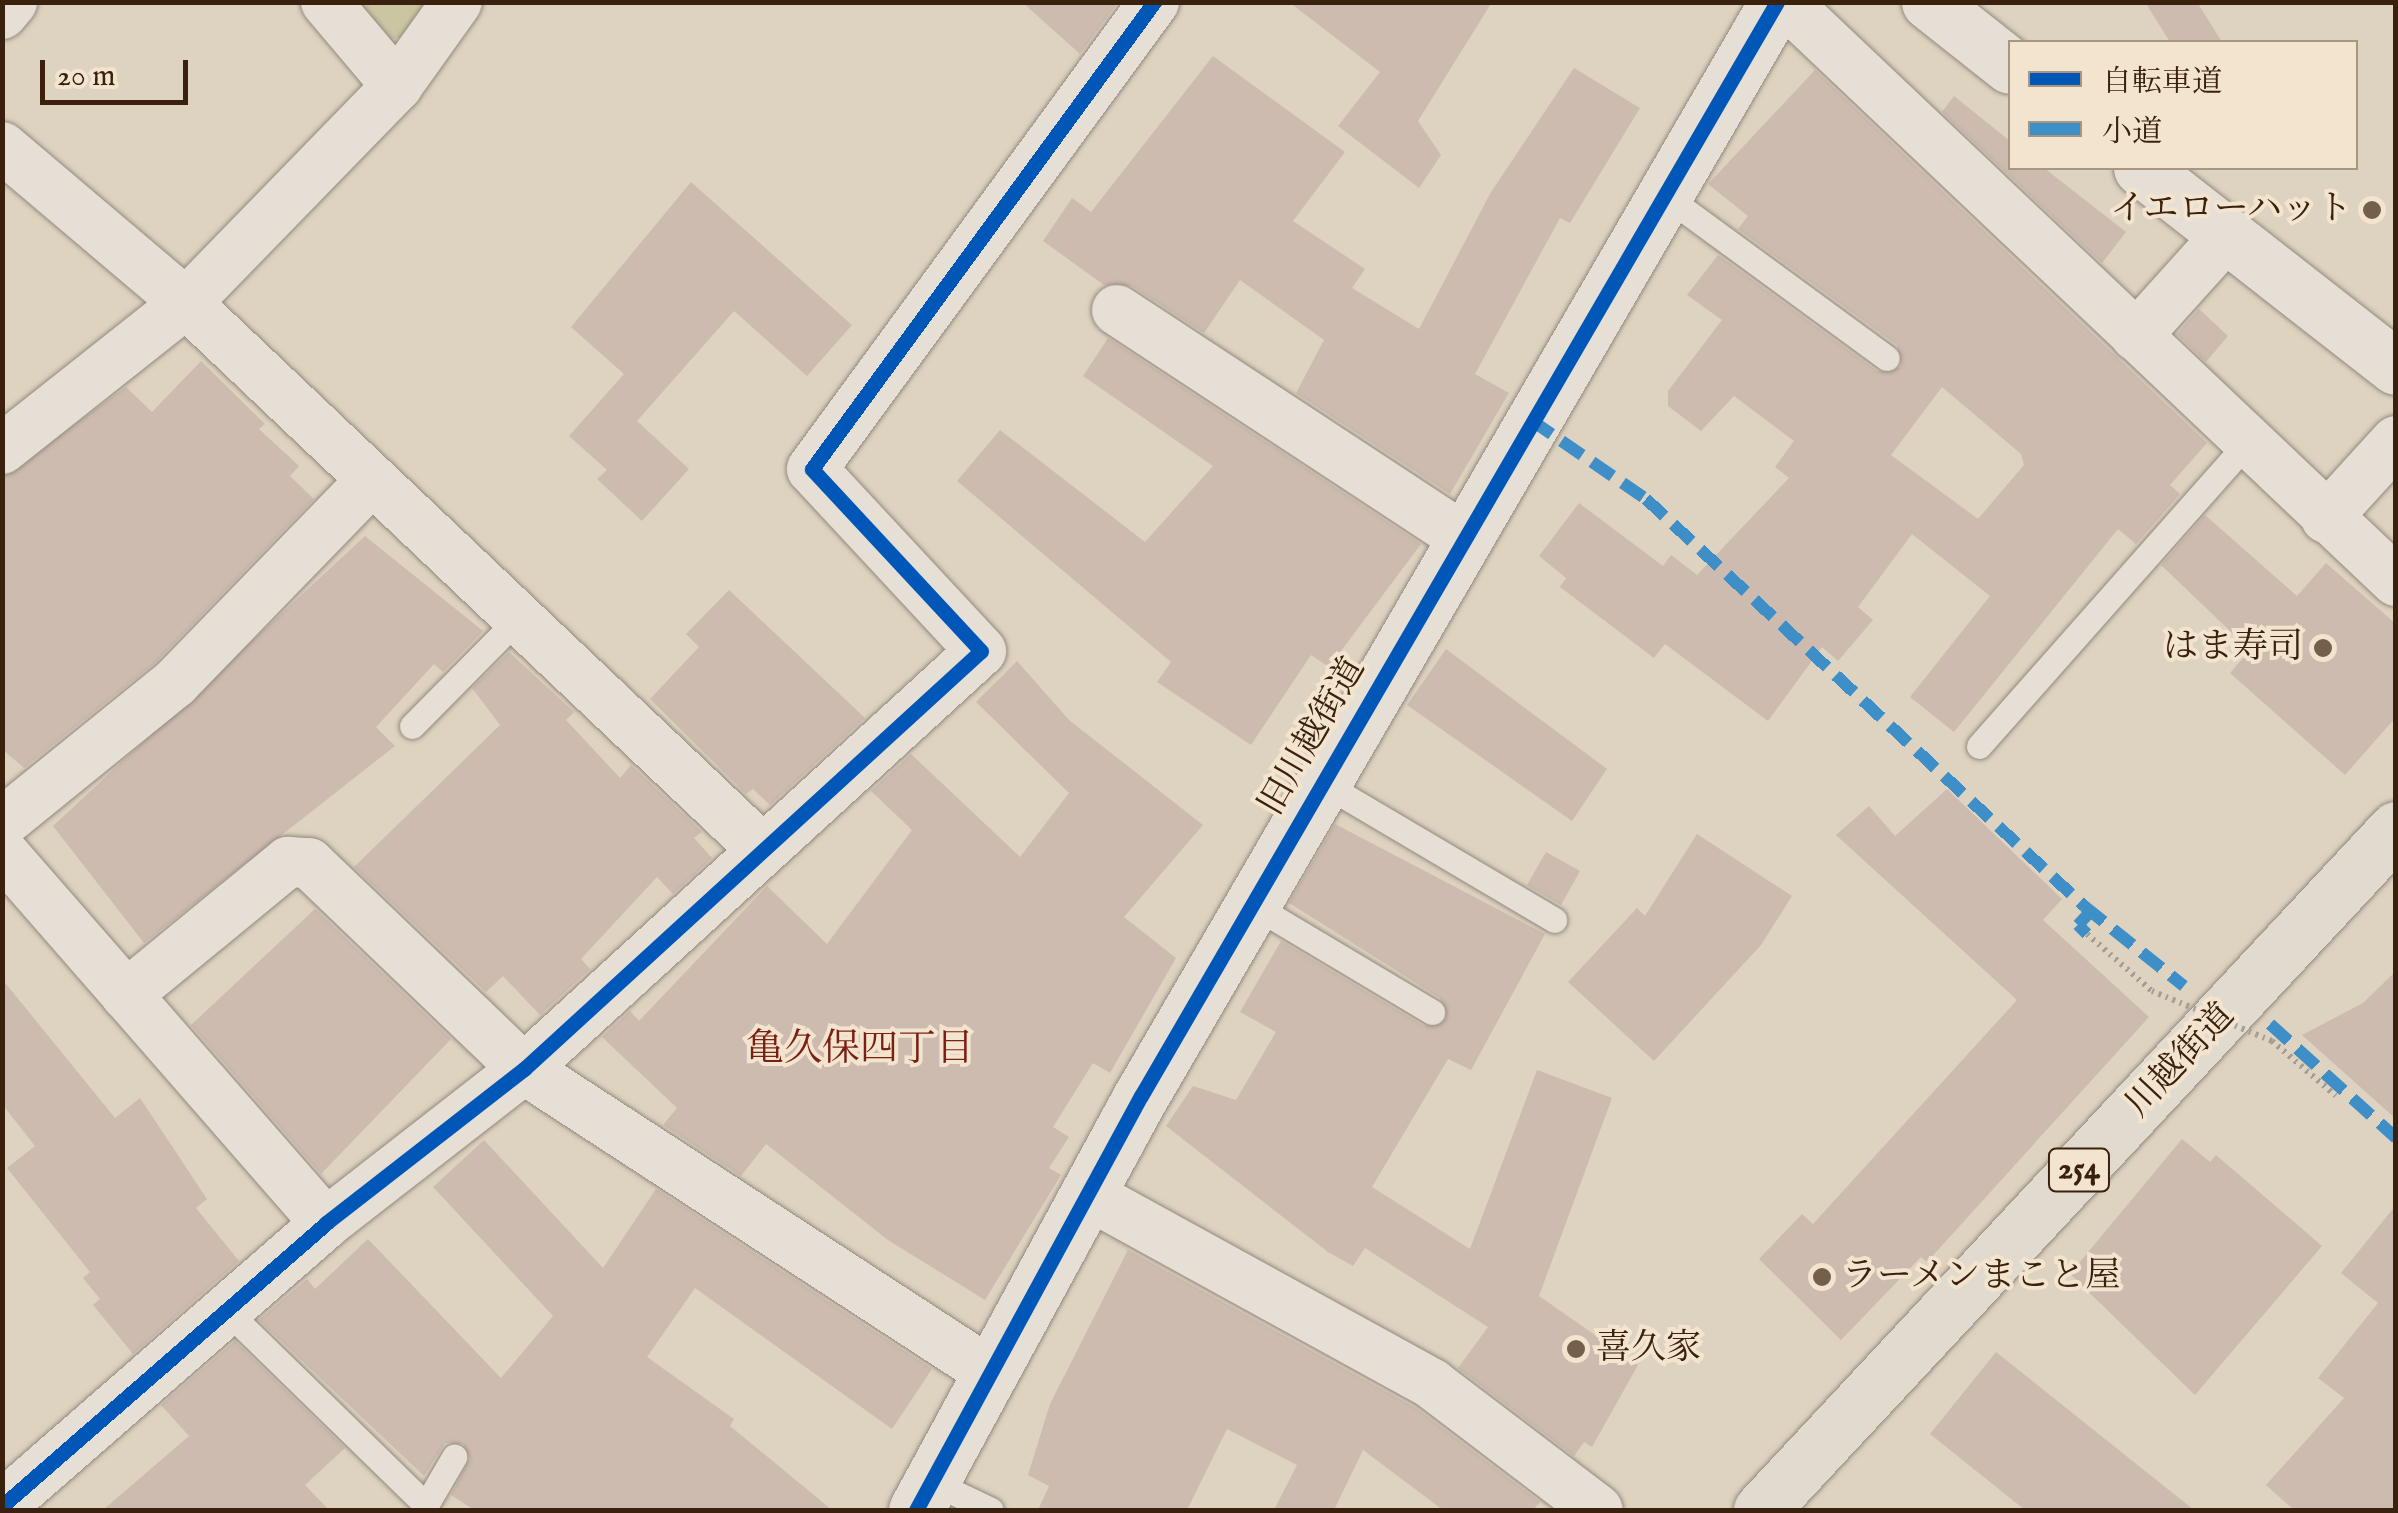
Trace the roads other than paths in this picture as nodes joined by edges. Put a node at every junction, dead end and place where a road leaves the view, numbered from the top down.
1 (12, 2) edge
2 (326, 2) edge
3 (457, 2) edge
4 (1154, 2) edge
5 (1777, 2) edge
6 (1786, 2) edge
7 (1929, 2) edge
8 (2, 14) edge
9 (2008, 64) edge
10 (397, 86) junction
11 (2, 147) edge
12 (2143, 170) edge
13 (1664, 195) junction
14 (2227, 235) junction
15 (186, 303) junction
16 (1117, 310) dead end
17 (2136, 336) junction
18 (1887, 358) dead end
19 (2396, 367) edge
20 (2396, 441) edge
21 (2247, 442) junction
22 (2, 449) edge
23 (372, 480) junction
24 (2326, 518) junction
25 (1463, 537) junction
26 (2396, 582) edge
27 (518, 619) junction
28 (412, 726) dead end
29 (1980, 746) dead end
30 (1321, 782) junction
31 (2, 824) edge
32 (2396, 829) edge
33 (763, 850) junction
34 (2, 852) edge
35 (1251, 904) junction
36 (1554, 920) dead end
37 (126, 995) junction
38 (1432, 1012) dead end
39 (524, 1068) junction
40 (1087, 1194) junction
41 (326, 1223) junction
42 (228, 1311) junction
43 (991, 1373) junction
44 (454, 1457) dead end
45 (924, 1496) edge
46 (2, 1506) edge
47 (991, 1510) edge
48 (1598, 1510) edge
49 (1761, 1510) edge

1 - 8 street
2 - 10 street
3 - 10 street
4 - 33 street
5 - 13 street, 旧川越街道
6 - 17 street
7 - 9 street
10 - 15 street
11 - 15 street
12 - 14 street
13 - 18 lane
13 - 25 street, 旧川越街道
14 - 17 street
14 - 19 street
15 - 22 street
15 - 23 street
16 - 25 street
17 - 21 street
20 - 24 street
21 - 24 street
21 - 29 lane
23 - 27 street
23 - 31 street
24 - 26 street
25 - 30 street, 旧川越街道
27 - 28 lane
27 - 33 street
30 - 35 street, 旧川越街道
30 - 36 lane
32 - 49 highway, 川越街道 / 254
33 - 39 street
34 - 37 street
35 - 38 lane
35 - 40 street, 旧川越街道
37 - 39 street
37 - 41 street
39 - 41 street
39 - 43 street
40 - 43 street, 旧川越街道
40 - 48 street
41 - 42 street
42 - 44 lane
42 - 46 street
43 - 45 street, 旧川越街道
45 - 47 lane

